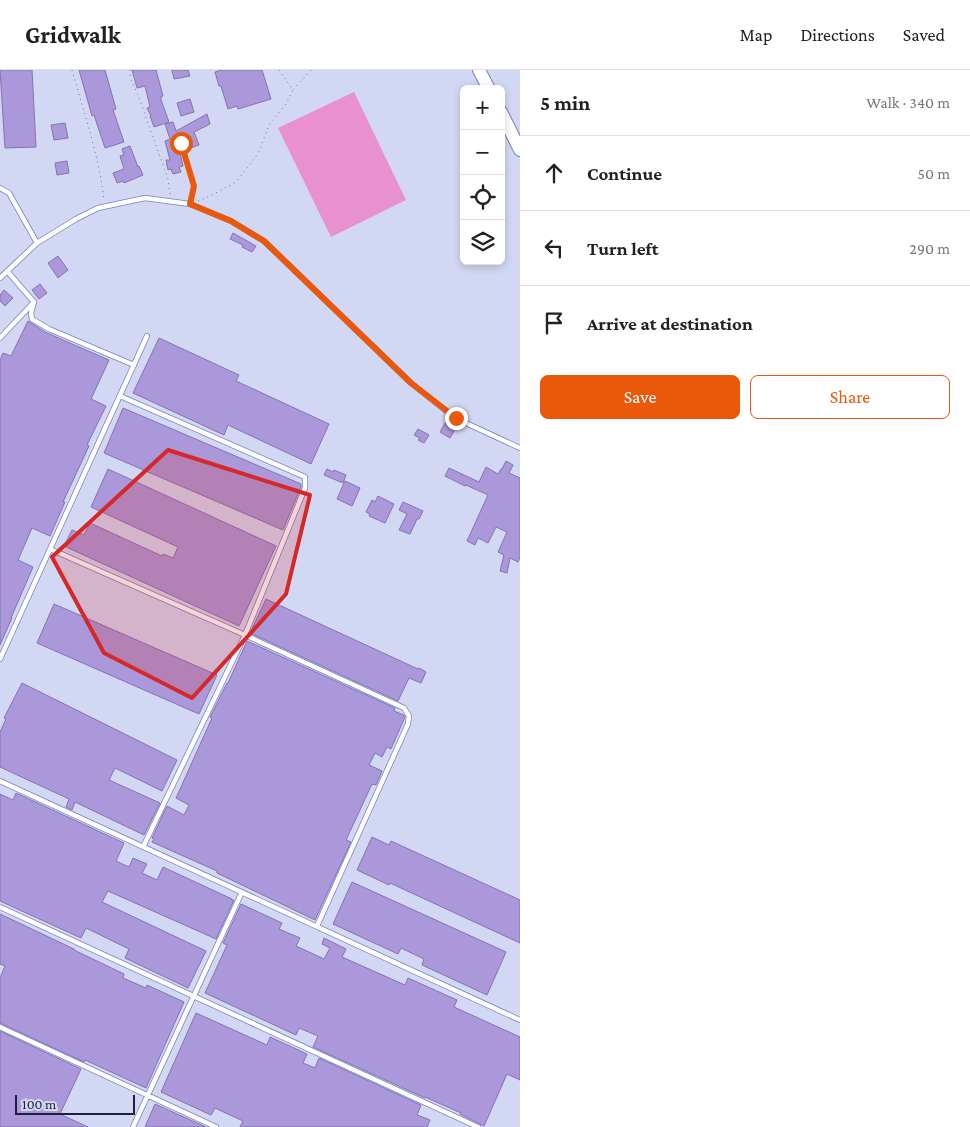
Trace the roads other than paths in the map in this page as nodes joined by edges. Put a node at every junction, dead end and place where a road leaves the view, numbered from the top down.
1 (479, 70) edge
2 (487, 85) edge
3 (505, 120) edge
4 (520, 150) edge
5 (0, 188) edge
6 (37, 243) junction
7 (7, 271) junction
8 (0, 278) edge
9 (34, 302) junction
10 (148, 336) dead end
11 (0, 338) edge
12 (134, 365) junction
13 (120, 396) junction
14 (520, 448) edge
15 (50, 549) junction
16 (245, 635) junction
17 (0, 659) edge
18 (0, 781) edge
19 (143, 847) junction
20 (242, 892) junction
21 (0, 907) edge
22 (317, 926) junction
23 (194, 996) junction
24 (520, 1020) edge
25 (0, 1027) edge
26 (148, 1095) junction
27 (133, 1127) edge
28 (216, 1127) edge
29 (478, 1127) edge

1 - 2 main road
3 - 4 main road
5 - 6 lane
6 - 7 lane
6 - 14 lane
7 - 8 lane
7 - 9 lane
9 - 11 lane
9 - 12 lane
10 - 12 lane
12 - 13 lane
13 - 15 lane
13 - 16 lane
15 - 16 lane
15 - 17 lane
16 - 19 lane
16 - 22 lane
18 - 19 lane
19 - 20 lane
20 - 22 lane
20 - 23 lane
21 - 23 lane
22 - 24 lane
23 - 26 lane
23 - 29 lane
25 - 26 lane
26 - 27 lane
26 - 28 lane

